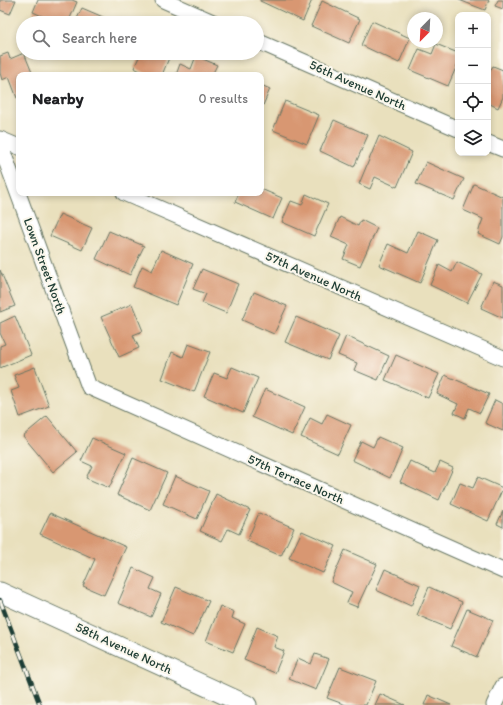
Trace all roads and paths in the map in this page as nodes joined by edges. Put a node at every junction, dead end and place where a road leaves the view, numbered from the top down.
1 (163, 0) edge
2 (199, 16) edge
3 (264, 44) edge
4 (455, 128) edge
5 (0, 139) edge
6 (0, 144) edge
7 (491, 144) edge
8 (16, 146) edge
9 (503, 149) edge
10 (16, 188) edge
11 (19, 196) edge
12 (131, 196) edge
13 (503, 358) edge
14 (89, 387) joint
15 (503, 571) edge
16 (0, 592) edge
17 (503, 686) edge
18 (247, 705) edge
19 (494, 705) edge

1 - 2 street
3 - 4 street, 56th Avenue North
5 - 8 street
6 - 10 street, Lown Street North
7 - 9 street
11 - 14 street, Lown Street North
12 - 13 street, 57th Avenue North
14 - 15 street, 57th Terrace North
16 - 18 street, 58th Avenue North
17 - 19 street

